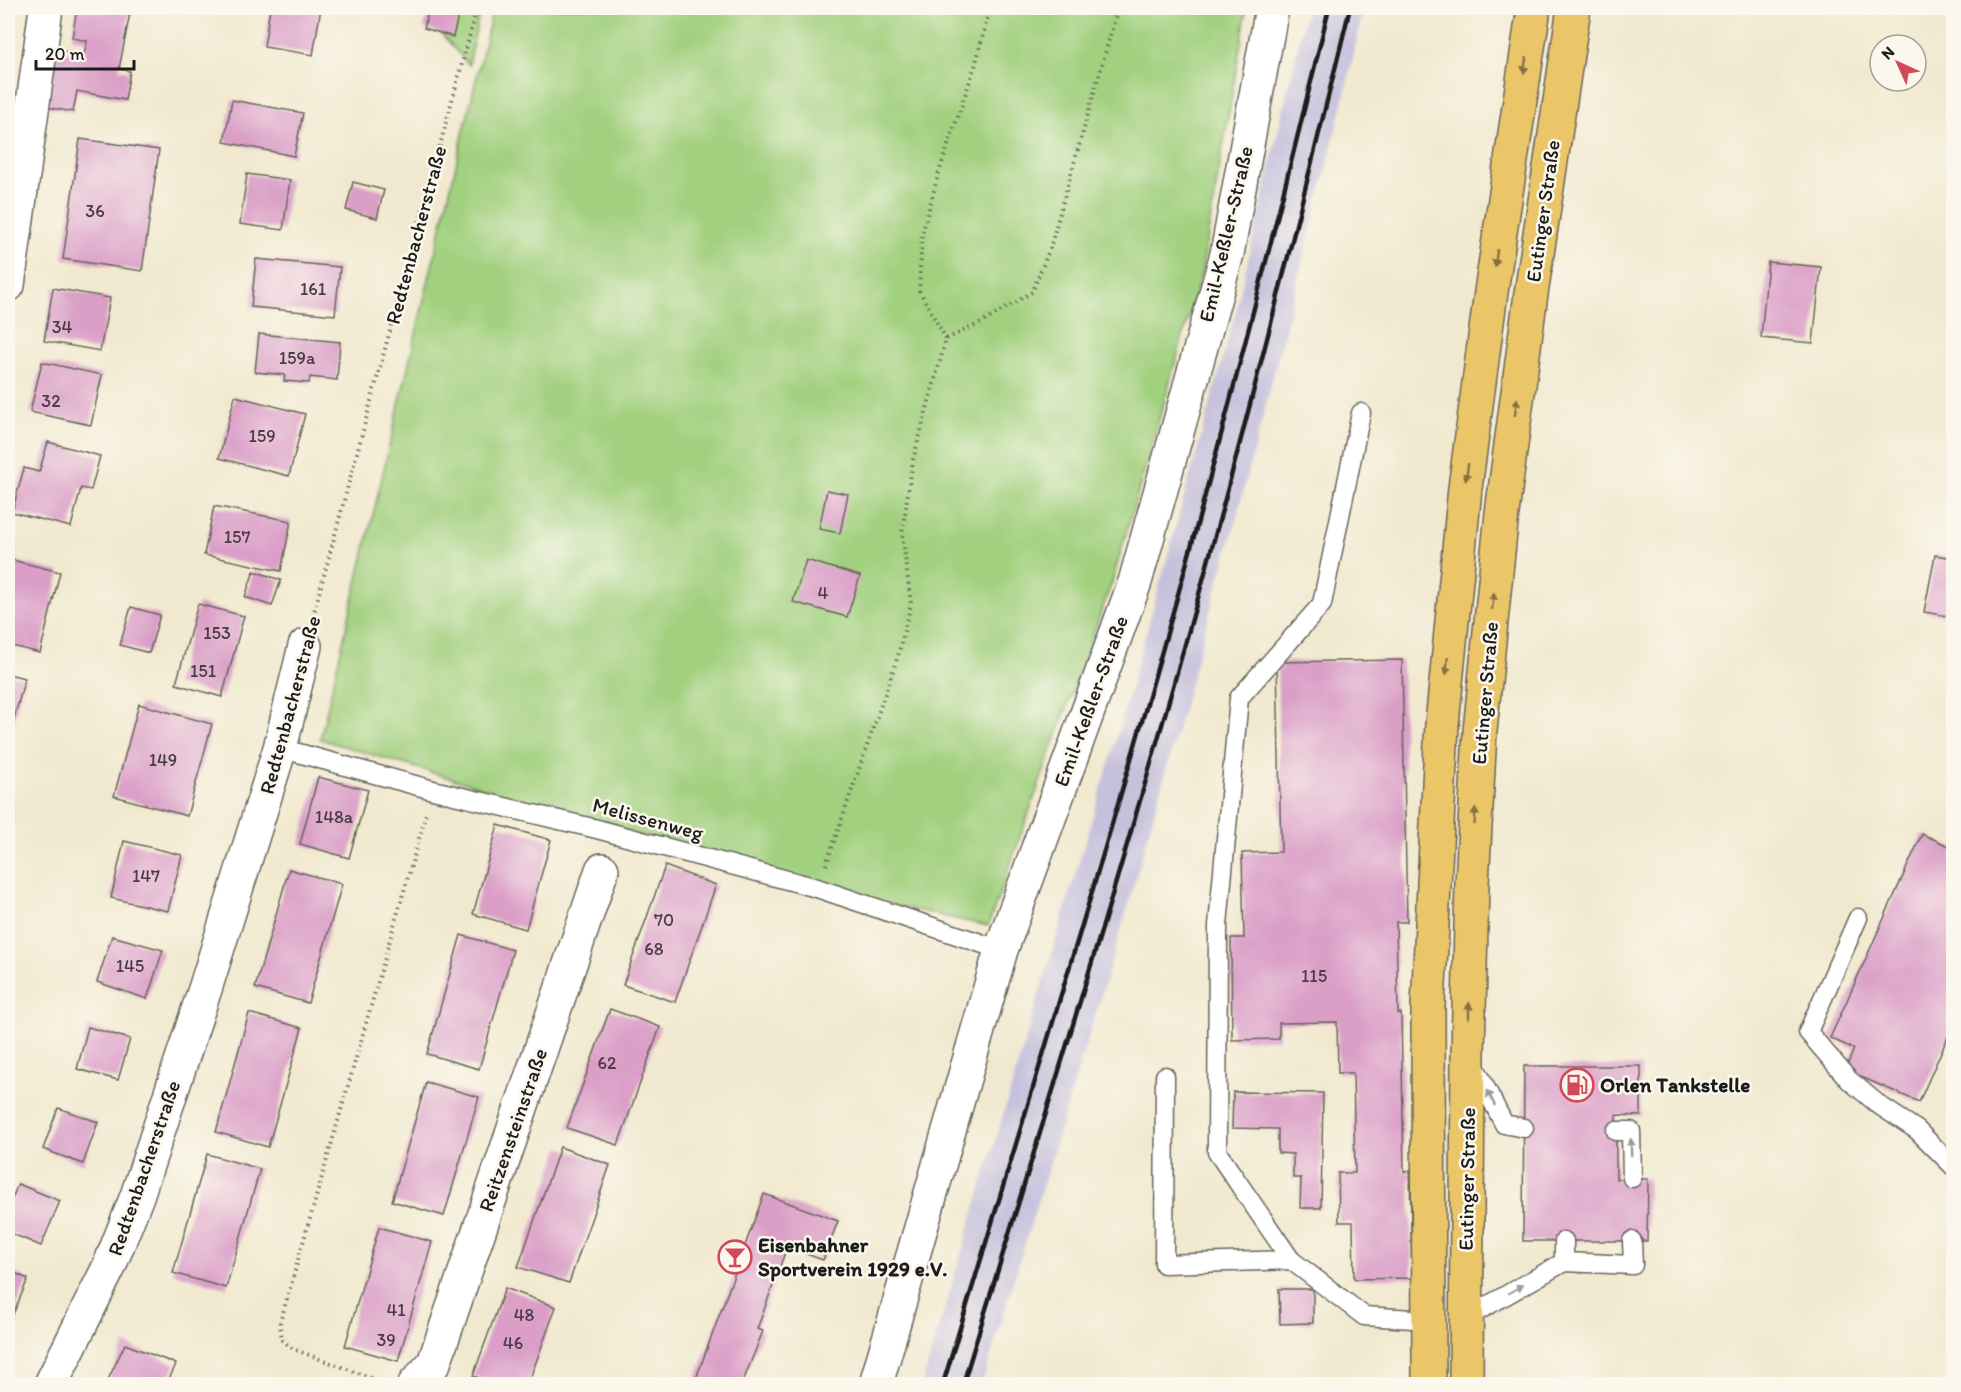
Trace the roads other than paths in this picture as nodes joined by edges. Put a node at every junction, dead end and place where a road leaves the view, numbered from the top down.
1 (46, 8) edge
2 (1272, 8) edge
3 (1534, 8) edge
4 (1574, 8) edge
5 (8, 285) edge
6 (1361, 413) dead end
7 (305, 646) road end
8 (280, 748) junction
9 (602, 870) dead end
10 (1858, 918) dead end
11 (1000, 950) junction
12 (1468, 1053) junction
13 (1165, 1076) dead end
14 (1524, 1128) dead end
15 (1616, 1131) dead end
16 (1953, 1167) edge
17 (1632, 1178) dead end
18 (1564, 1241) dead end
19 (1632, 1241) dead end
20 (1291, 1260) junction
21 (1564, 1262) junction
22 (1466, 1318) junction
23 (1429, 1320) junction
24 (51, 1384) edge
25 (415, 1384) edge
26 (876, 1384) edge
27 (1430, 1384) edge
28 (1466, 1384) edge

1 - 5 street
2 - 11 street, Emil-Keßler-Straße
3 -> 23 main road, Eutinger Straße
12 -> 4 main road, Eutinger Straße
6 - 20 lane
7 - 8 street, Redtenbacherstraße
8 - 11 lane, Melissenweg
8 - 24 street, Redtenbacherstraße
9 - 25 street, Reitzensteinstraße
10 - 16 lane
11 - 26 street, Emil-Keßler-Straße
14 -> 12 lane
12 - 22 main road, Eutinger Straße
13 - 20 lane
17 -> 15 lane
18 - 21 lane
19 - 21 lane
20 - 23 lane
22 -> 21 lane
22 - 28 main road, Eutinger Straße
23 - 27 main road, Eutinger Straße

